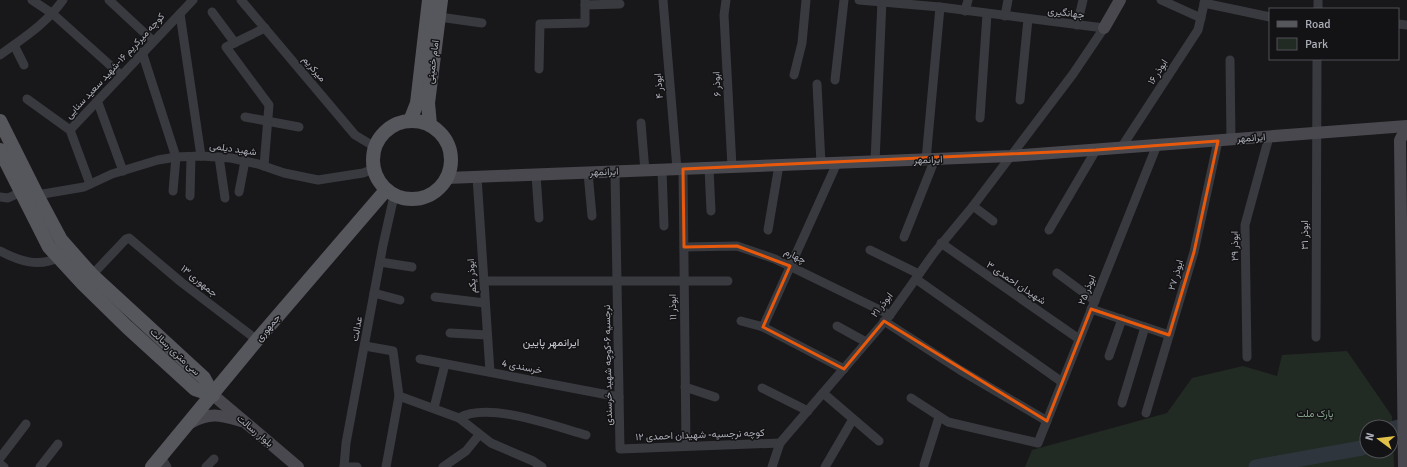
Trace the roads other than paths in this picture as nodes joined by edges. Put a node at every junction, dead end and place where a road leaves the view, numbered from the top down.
1 (32, 0) edge
2 (63, 0) edge
3 (109, 0) edge
4 (193, 0) edge
5 (241, 0) edge
6 (429, 0) edge
7 (441, 0) edge
8 (663, 0) edge
9 (726, 0) edge
10 (806, 0) edge
11 (844, 0) edge
12 (859, 0) edge
13 (968, 0) edge
14 (1008, 0) edge
15 (1083, 0) edge
16 (1120, 0) edge
17 (1161, 0) edge
18 (881, 1) edge
19 (1204, 2) edge
20 (585, 3) edge
21 (620, 4) dead end
22 (940, 7) junction
23 (965, 11) junction
24 (212, 12) dead end
25 (53, 14) junction
26 (180, 14) junction
27 (987, 14) junction
28 (1005, 16) junction
29 (439, 17) junction
30 (1269, 17) edge
31 (1201, 18) junction
32 (1028, 19) junction
33 (482, 23) dead end
34 (1077, 25) junction
35 (265, 28) junction
36 (1104, 28) junction
37 (153, 41) junction
38 (14, 45) junction
39 (230, 45) junction
40 (142, 52) junction
41 (0, 55) edge
42 (1230, 60) dead end
43 (1317, 60) edge
44 (24, 65) dead end
45 (539, 69) dead end
46 (121, 75) junction
47 (794, 75) dead end
48 (835, 80) dead end
49 (817, 84) dead end
50 (27, 99) dead end
51 (97, 100) junction
52 (1020, 100) dead end
53 (245, 117) dead end
54 (980, 118) dead end
55 (0, 121) edge
56 (268, 121) junction
57 (410, 121) junction
58 (641, 123) dead end
59 (430, 125) junction
60 (299, 127) dead end
61 (1407, 127) edge
62 (70, 130) junction
63 (1317, 133) junction
64 (1269, 137) junction
65 (1231, 140) junction
66 (1218, 141) junction
67 (1157, 145) junction
68 (375, 147) junction
69 (1121, 148) junction
70 (0, 150) edge
71 (1096, 150) junction
72 (201, 156) junction
73 (1011, 156) junction
74 (176, 157) junction
75 (191, 157) junction
76 (219, 157) junction
77 (930, 160) junction
78 (245, 161) junction
79 (875, 162) junction
80 (837, 163) junction
81 (821, 164) junction
82 (779, 165) junction
83 (264, 166) junction
84 (732, 167) junction
85 (709, 168) junction
86 (374, 169) junction
87 (680, 169) junction
88 (662, 170) junction
89 (123, 171) junction
90 (645, 171) junction
91 (616, 172) junction
92 (588, 173) junction
93 (536, 175) junction
94 (477, 177) junction
95 (447, 178) junction
96 (90, 184) junction
97 (173, 191) dead end
98 (21, 192) junction
99 (239, 192) dead end
100 (390, 193) junction
101 (37, 195) junction
102 (190, 196) dead end
103 (0, 197) edge
104 (225, 198) dead end
105 (973, 206) junction
106 (711, 211) dead end
107 (592, 216) dead end
108 (539, 218) dead end
109 (993, 222) dead end
110 (664, 226) dead end
111 (768, 230) dead end
112 (1049, 230) dead end
113 (904, 237) dead end
114 (941, 243) junction
115 (684, 247) junction
116 (870, 250) dead end
117 (0, 251) edge
118 (59, 258) junction
119 (380, 262) junction
120 (790, 266) junction
121 (412, 267) dead end
122 (1057, 273) dead end
123 (92, 275) junction
124 (917, 276) junction
125 (484, 281) junction
126 (617, 281) junction
127 (684, 281) junction
128 (728, 281) dead end
129 (374, 293) junction
130 (435, 297) dead end
131 (400, 300) dead end
132 (485, 303) junction
133 (1093, 305) junction
134 (887, 318) junction
135 (1122, 319) junction
136 (741, 321) dead end
137 (837, 326) dead end
138 (763, 327) junction
139 (1146, 327) junction
140 (450, 333) dead end
141 (1169, 335) junction
142 (487, 336) junction
143 (1316, 337) dead end
144 (1079, 339) junction
145 (257, 340) junction
146 (866, 342) junction
147 (365, 346) junction
148 (1109, 356) dead end
149 (1247, 357) dead end
150 (420, 359) dead end
151 (445, 364) junction
152 (844, 369) junction
153 (490, 372) junction
154 (1062, 382) junction
155 (685, 387) junction
156 (762, 388) dead end
157 (823, 393) junction
158 (213, 395) junction
159 (399, 396) junction
160 (715, 397) dead end
161 (619, 398) junction
162 (911, 398) dead end
163 (1122, 403) dead end
164 (434, 408) junction
165 (808, 412) junction
166 (1146, 413) dead end
167 (939, 417) junction
168 (459, 418) junction
169 (854, 419) junction
170 (1047, 420) junction
171 (245, 422) junction
172 (189, 423) junction
173 (26, 424) dead end
174 (479, 435) junction
175 (586, 435) dead end
176 (879, 441) dead end
177 (780, 443) junction
178 (58, 444) dead end
179 (686, 446) junction
180 (620, 449) joint
181 (0, 458) edge
182 (214, 459) dead end
183 (160, 463) edge
184 (0, 464) edge
185 (924, 465) dead end
186 (295, 466) edge
187 (4, 467) edge
188 (40, 467) edge
189 (206, 467) edge
190 (344, 467) edge
191 (357, 467) edge
192 (386, 467) edge
193 (443, 467) edge
194 (542, 467) edge
195 (772, 467) edge
196 (825, 467) edge
197 (1404, 467) edge

1 - 25 street
2 - 25 street
3 - 37 street
4 - 26 street, کوچه میرکریم ۱۶-شهید سعید سنایی
5 - 35 street, میرکریم
6 - 57 main road, امام خمینی
7 - 29 main road, امام خمینی
8 - 87 street, ابوذر ۴
9 - 84 street, ابوذر ۶
10 - 47 street
11 - 48 street
12 - 18 street, جهانگیری
13 - 23 street
14 - 28 street
15 - 34 street
16 - 36 main road
17 - 31 street
18 - 22 street, جهانگیری
18 - 79 street
19 - 30 street
19 - 31 street, ۱۶ ابوذر
20 - 21 street
20 - 45 street
22 - 23 street, جهانگیری
22 - 77 street
23 - 27 street, جهانگیری
24 - 39 street
25 - 38 street
25 - 46 street
26 - 37 street, کوچه میرکریم ۱۶-شهید سعید سنایی
26 - 72 street
27 - 28 street, جهانگیری
27 - 54 street
28 - 32 street, جهانگیری
29 - 33 street
29 - 59 main road, امام خمینی
31 - 69 street, ۱۶ ابوذر
32 - 34 street, جهانگیری
32 - 52 street
34 - 36 street, جهانگیری
35 - 39 street
35 - 68 street, میرکریم
36 - 73 street, ۲۱ ابوذر
37 - 40 street, کوچه میرکریم ۱۶-شهید سعید سنایی
38 - 41 street
38 - 44 street
39 - 56 street
40 - 46 street, کوچه میرکریم ۱۶-شهید سعید سنایی
40 - 74 street
42 - 65 street
43 - 63 street, ابوذر ۳۱
46 - 51 street, کوچه میرکریم ۱۶-شهید سعید سنایی
49 - 81 street
50 - 62 street
51 - 62 street, کوچه میرکریم ۱۶-شهید سعید سنایی
51 - 89 street
53 - 56 street
55 - 101 main road, سی متری رسالت
56 - 60 street
56 - 83 street
57 - 59 main road
57 - 68 main road
58 - 90 street
59 - 95 main road
61 - 63 main road, ایرانمهر
61 - 197 main road
62 - 96 street
63 - 64 main road, ایرانمهر
63 - 143 street, ابوذر ۳۱
64 - 65 main road, ایرانمهر
64 - 149 street, ابوذر ۲۹
65 - 66 main road, ایرانمهر
66 - 67 main road, ایرانمهر
66 - 141 street, ابوذر ۲۷
67 - 69 main road, ایرانمهر
67 - 133 street, ابوذر ۲۵
68 - 86 main road
69 - 71 main road, ایرانمهر
70 - 98 main road, سی متری رسالت
71 - 73 main road, ایرانمهر
71 - 112 street
72 - 75 street, شهید دیلمی
72 - 76 street, شهید دیلمی
73 - 77 main road, ایرانمهر
73 - 105 street, ۲۱ ابوذر
74 - 75 street, شهید دیلمی
74 - 89 street, شهید دیلمی
74 - 97 street
75 - 102 street
76 - 78 street, شهید دیلمی
76 - 104 street
77 - 79 main road, ایرانمهر
77 - 113 street
78 - 83 street, شهید دیلمی
78 - 99 street
79 - 80 main road, ایرانمهر
80 - 81 main road, ایرانمهر
80 - 120 street
81 - 82 main road, ایرانمهر
82 - 84 main road, ایرانمهر
82 - 111 street
83 - 86 street, شهید دیلمی
84 - 85 main road, ایرانمهر
85 - 87 main road, ایرانمهر
85 - 106 street
86 - 100 main road
87 - 88 main road, ایرانمهر
87 - 115 street, ابوذر ۱۱
88 - 90 main road, ایرانمهر
88 - 110 street
89 - 96 street, شهید دیلمی
90 - 91 main road, ایرانمهر
91 - 92 main road, ایرانمهر
91 - 126 street, نرجسیه ۶-کوچه شهید خرسندی
92 - 93 main road, ایرانمهر
92 - 107 street
93 - 94 main road, ایرانمهر
93 - 108 street
94 - 95 main road, ایرانمهر
94 - 125 street, ابوذر یکم
95 - 100 main road
96 - 101 street, شهید دیلمی
98 - 103 street
98 - 118 main road, سی متری رسالت
100 - 119 street, عدالت
100 - 145 main road, جمهوری
101 - 123 main road, سی متری رسالت
105 - 109 street
105 - 114 street, ۲۱ ابوذر
114 - 124 street, ۲۱ ابوذر
114 - 144 street, شهیدان احمدی ۳
115 - 120 street, چهارم
115 - 127 street, ابوذر ۱۱
116 - 124 street
117 - 118 street
118 - 158 main road, سی متری رسالت
119 - 121 street
119 - 129 street, عدالت
120 - 134 street, چهارم
120 - 138 street
122 - 133 street
123 - 145 street, ۱۳ جمهوری
123 - 158 main road, سی متری رسالت
124 - 134 street, ۲۱ ابوذر
124 - 154 street
125 - 126 street
125 - 132 street, ابوذر یکم
126 - 127 street
126 - 161 street, نرجسیه ۶-کوچه شهید خرسندی
127 - 128 street
127 - 155 street, ابوذر ۱۱
129 - 131 street
129 - 147 street, عدالت
130 - 132 street
132 - 142 street, ابوذر یکم
133 - 135 street
133 - 144 street, ابوذر ۲۵
134 - 146 street, ۲۱ ابوذر
134 - 170 street, چهارم
135 - 139 street
135 - 148 street
136 - 138 street
137 - 146 street
138 - 152 street
139 - 141 street
139 - 163 street
140 - 142 street
141 - 166 street, ابوذر ۲۷
142 - 153 street, ابوذر یکم
144 - 154 street, ابوذر ۲۵
145 - 158 main road, جمهوری
146 - 152 street, ۲۱ ابوذر
147 - 159 street
147 - 190 street, عدالت
150 - 151 street, خرسندی 4
151 - 153 street, خرسندی 4
151 - 164 street
152 - 157 street, ۲۱ ابوذر
153 - 161 street, خرسندی 4
154 - 170 street, ابوذر ۲۵
155 - 160 street
155 - 179 street, ابوذر ۱۱
156 - 165 street
157 - 165 street, ۲۱ ابوذر
157 - 169 street
158 - 171 main road, بلوار رسالت
158 - 172 main road, جمهوری
159 - 164 street
159 - 192 street
161 - 180 street, نرجسیه ۶-کوچه شهید خرسندی
162 - 167 street
164 - 168 street
165 - 177 street, ۲۱ ابوذر
167 - 170 street, ابوذر ۲۵
167 - 185 street
168 - 174 street
168 - 175 street
169 - 176 street
169 - 196 street
171 - 172 main road
171 - 186 main road, بلوار رسالت
172 - 183 main road, جمهوری
173 - 181 street
174 - 193 street
174 - 194 street
177 - 179 street, کوچه نرجسیه- شهیدان احمدی ۱۲
177 - 195 street, ۲۱ ابوذر
178 - 188 street
179 - 180 street, کوچه نرجسیه- شهیدان احمدی ۱۲
182 - 189 street
184 - 187 street
190 - 191 street

